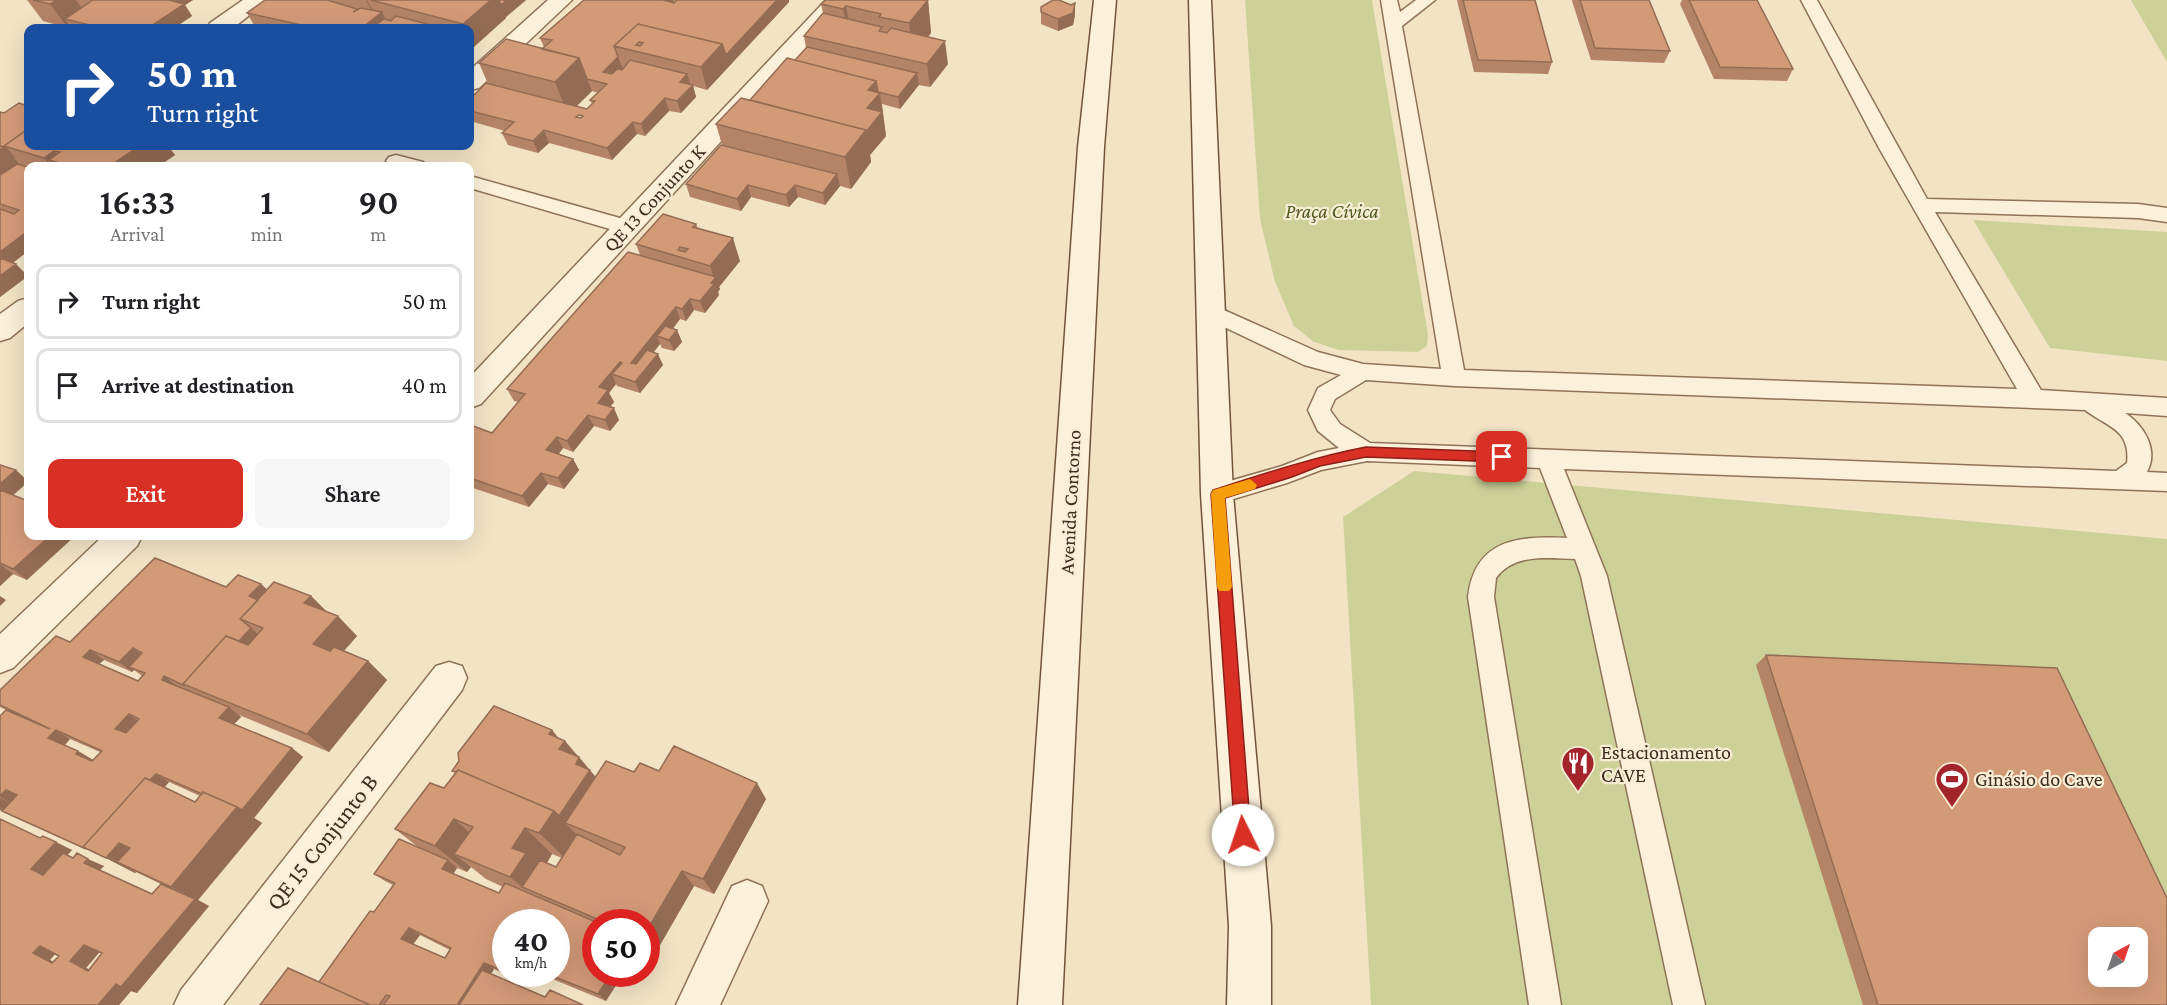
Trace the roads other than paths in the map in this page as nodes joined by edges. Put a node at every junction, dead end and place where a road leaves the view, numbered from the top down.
1 (258, 0) edge
2 (561, 0) edge
3 (839, 0) edge
4 (1105, 0) edge
5 (1200, 0) edge
6 (1389, 0) edge
7 (1427, 0) edge
8 (1809, 0) edge
9 (224, 24) edge
10 (1393, 25) junction
11 (474, 79) edge
12 (396, 161) dead end
13 (400, 162) edge
14 (474, 183) edge
15 (1922, 206) junction
16 (2167, 215) edge
17 (627, 227) junction
18 (24, 311) edge
19 (1210, 312) junction
20 (0, 330) edge
21 (1363, 372) junction
22 (1454, 378) junction
23 (474, 392) edge
24 (2034, 398) junction
25 (2090, 402) junction
26 (2167, 407) edge
27 (1366, 452) junction
28 (1548, 459) junction
29 (2122, 479) junction
30 (2167, 482) edge
31 (1218, 494) junction
32 (121, 540) edge
33 (1583, 549) junction
34 (0, 657) edge
35 (449, 678) dead end
36 (747, 901) dead end
37 (196, 1005) edge
38 (698, 1005) edge
39 (1040, 1005) edge
40 (1249, 1005) edge
41 (1545, 1005) edge
42 (1689, 1005) edge

1 - 9 main road
2 - 11 main road
3 - 17 main road, QE 13 Conjunto K
4 - 39 main road, Avenida Contorno
5 - 19 main road
6 - 10 lane
7 - 10 lane
8 - 15 lane
10 - 22 lane
12 - 13 lane
14 - 17 lane
15 - 16 lane
15 - 24 lane
17 - 23 main road, QE 13 Conjunto K
18 - 20 main road
19 - 21 lane
19 - 31 main road
21 - 22 lane
21 - 27 lane
22 - 24 lane
24 - 25 lane
25 - 26 lane
25 - 29 lane
27 - 28 lane
27 - 31 lane
28 - 29 lane
28 - 33 lane
29 - 30 lane
31 - 40 main road
32 - 34 main road
33 - 41 lane
33 - 42 lane
35 - 37 main road, QE 15 Conjunto B
36 - 38 main road

